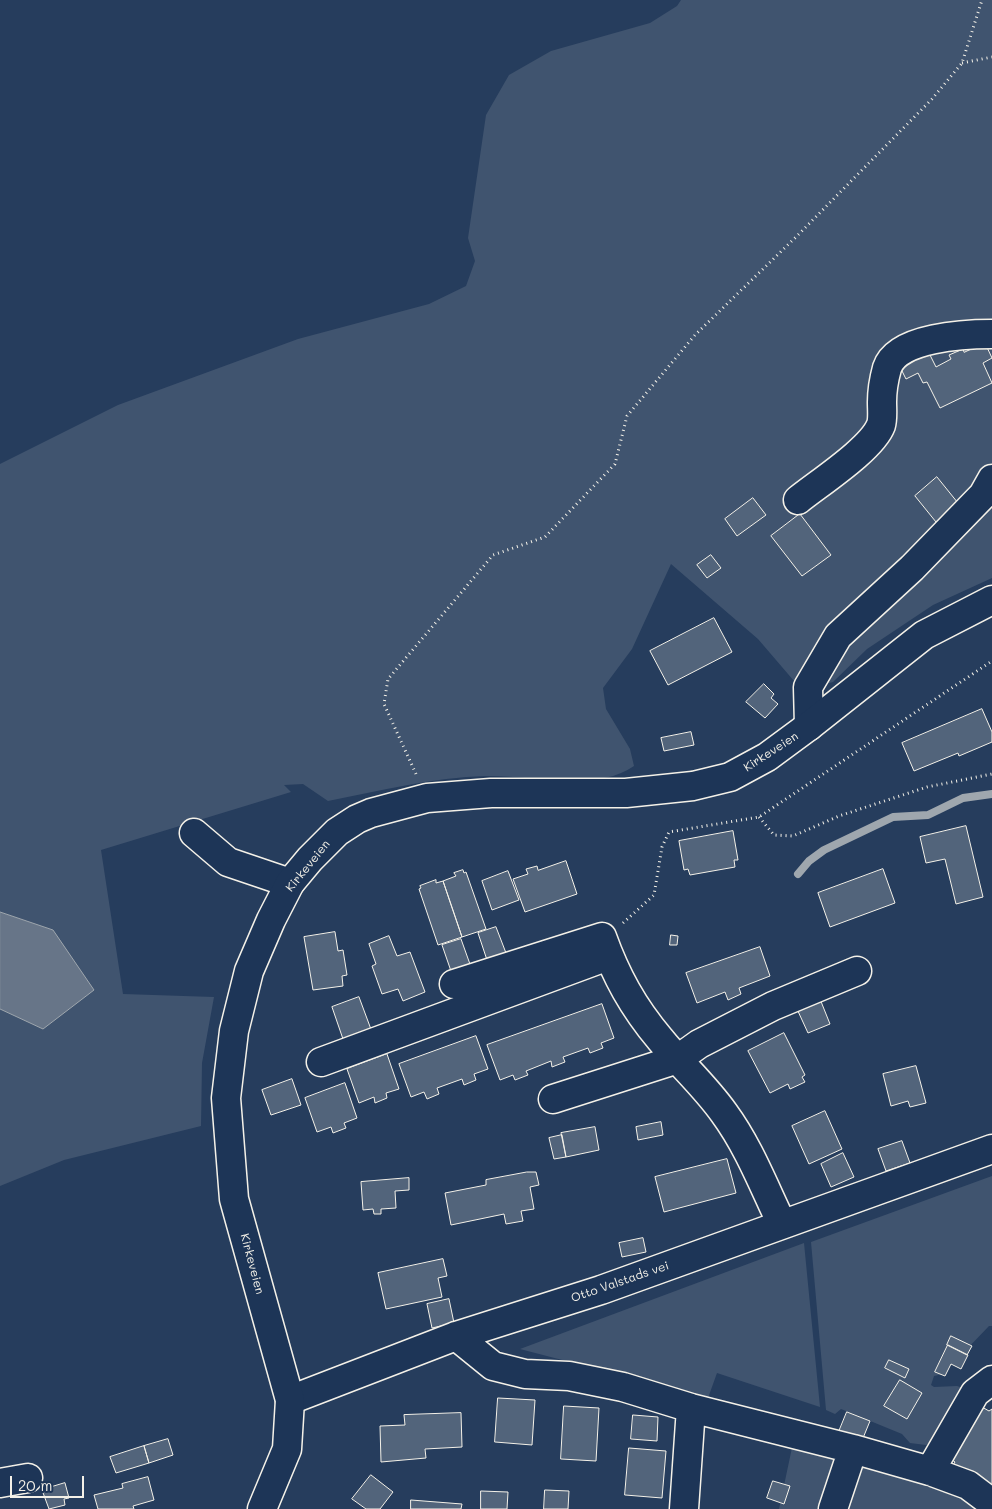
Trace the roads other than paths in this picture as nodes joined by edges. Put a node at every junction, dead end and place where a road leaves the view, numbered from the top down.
1 (992, 334) edge
2 (992, 479) edge
3 (798, 500) dead end
4 (992, 600) edge
5 (809, 726) junction
6 (194, 833) dead end
7 (290, 884) junction
8 (605, 947) junction
9 (857, 971) dead end
10 (454, 984) dead end
11 (678, 1059) junction
12 (321, 1062) dead end
13 (553, 1099) dead end
14 (992, 1149) edge
15 (782, 1224) junction
16 (456, 1336) junction
17 (992, 1380) edge
18 (290, 1400) junction
19 (691, 1408) junction
20 (853, 1449) junction
21 (930, 1471) junction
22 (28, 1478) dead end
23 (0, 1483) edge
24 (992, 1503) edge
25 (262, 1509) edge
26 (684, 1509) edge
27 (832, 1509) edge

1 - 3 main road
2 - 5 main road
4 - 5 main road, Kirkeveien
5 - 7 main road, Kirkeveien
6 - 7 main road
7 - 18 main road, Kirkeveien
8 - 10 main road
8 - 11 main road
8 - 12 main road
9 - 11 main road
11 - 13 main road
11 - 15 main road
14 - 15 main road, Otto Valstads vei
15 - 16 main road, Otto Valstads vei
16 - 18 main road, Otto Valstads vei
16 - 19 main road
17 - 21 main road
18 - 25 main road, Kirkeveien
19 - 20 main road
19 - 26 main road
20 - 21 main road
20 - 27 main road
21 - 24 main road
22 - 23 main road

